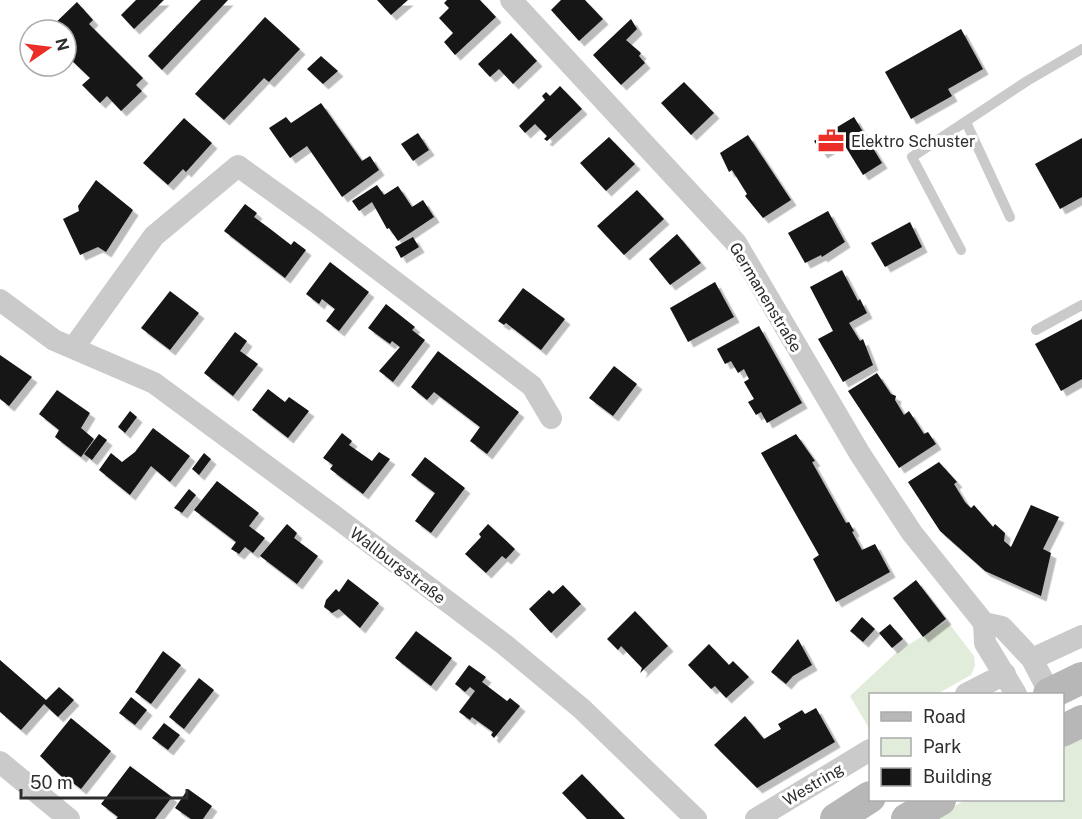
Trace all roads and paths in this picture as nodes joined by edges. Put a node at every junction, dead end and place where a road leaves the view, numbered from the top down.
1 (511, 0) edge
2 (1082, 49) edge
3 (966, 122) junction
4 (1010, 217) dead end
5 (961, 250) dead end
6 (0, 300) edge
7 (1082, 305) edge
8 (1036, 330) dead end
9 (74, 347) junction
10 (551, 418) dead end
11 (984, 623) junction
12 (1082, 636) edge
13 (1032, 659) junction
14 (1005, 674) junction
15 (1082, 678) edge
16 (968, 693) edge
17 (1015, 693) edge
18 (1049, 693) edge
19 (1052, 693) edge
20 (869, 751) edge
21 (0, 762) edge
22 (869, 798) edge
23 (938, 801) edge
24 (69, 819) edge
25 (696, 819) edge
26 (756, 819) edge
27 (836, 819) edge
28 (907, 819) edge

1 - 11 street, Germanenstraße
2 - 3 lane
3 - 4 lane
3 - 5 lane
6 - 9 street, Wallburgstraße
7 - 8 lane
9 - 10 street
9 - 25 street, Wallburgstraße
11 - 13 street, Germanenstraße
11 - 14 street, Germanenstraße
12 - 13 street
13 - 18 street, Germanenstraße
14 - 16 street
14 - 17 street, Germanenstraße
15 - 19 main road
20 - 26 street, Westring
21 - 24 street
22 - 27 main road
23 - 28 main road

